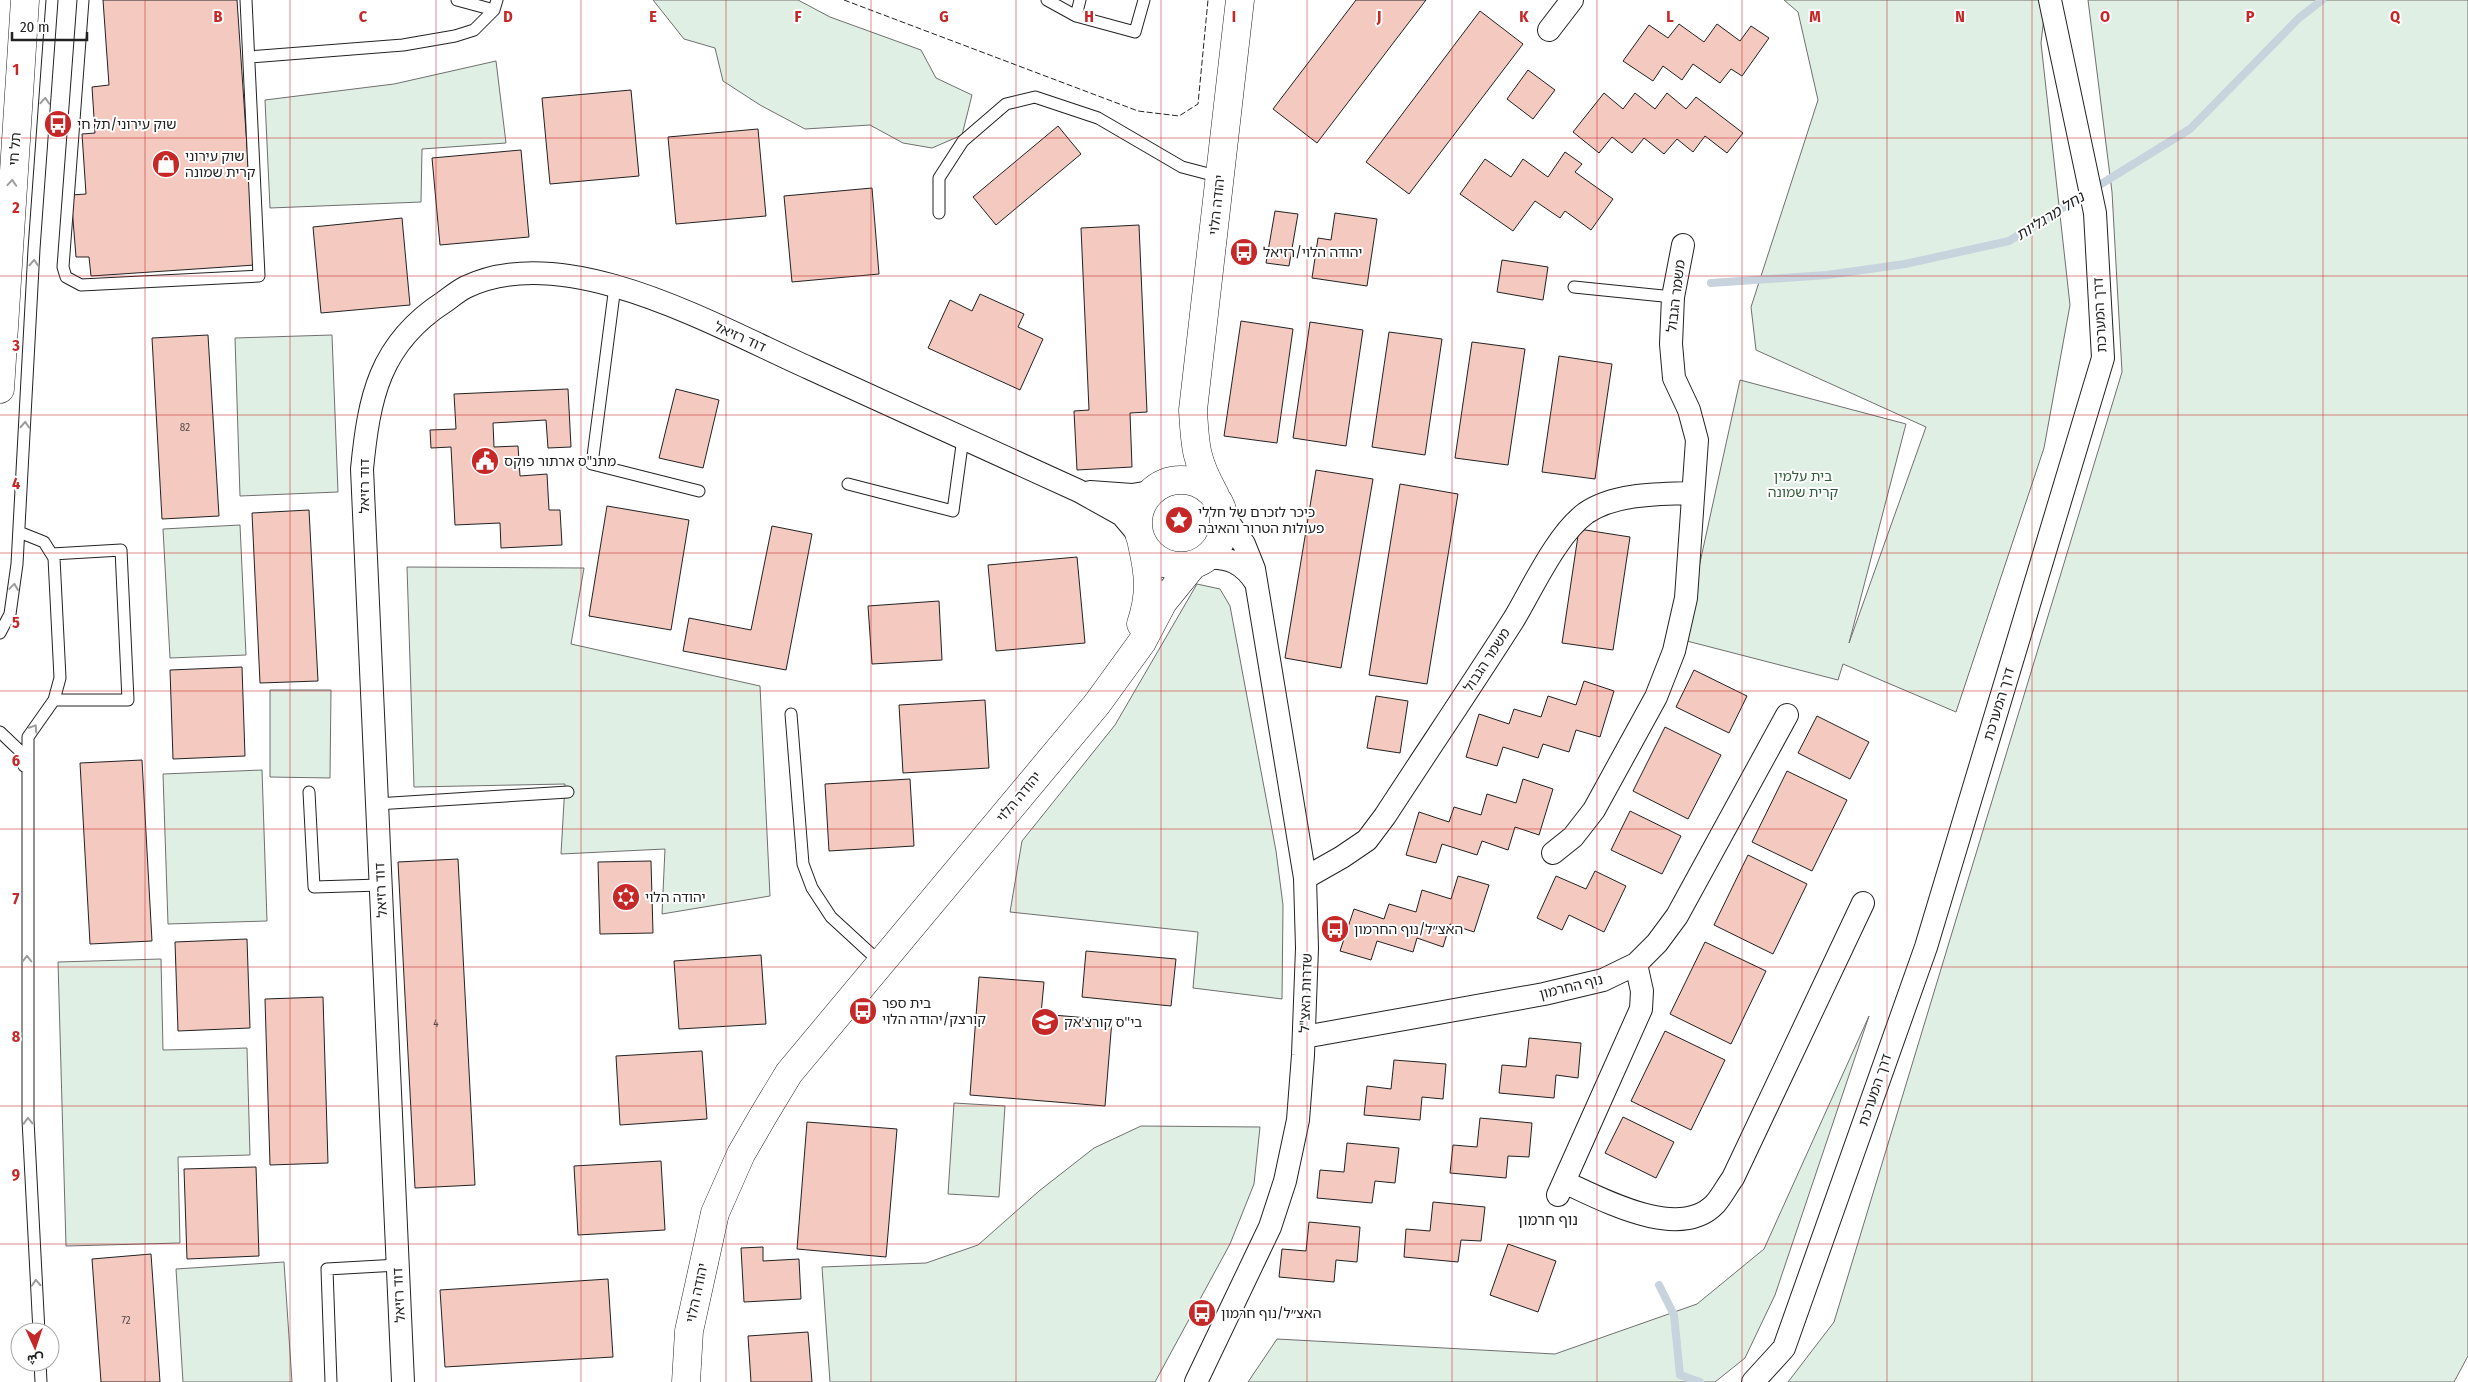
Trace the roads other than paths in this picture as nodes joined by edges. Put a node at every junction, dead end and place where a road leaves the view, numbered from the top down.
1 (25, 0) edge
2 (52, 0) edge
3 (83, 0) edge
4 (246, 0) edge
5 (457, 0) edge
6 (1047, 0) edge
7 (1080, 0) edge
8 (1144, 0) edge
9 (1240, 0) edge
10 (1572, 0) edge
11 (2050, 0) edge
12 (496, 5) edge
13 (1076, 16) junction
14 (1549, 30) dead end
15 (249, 57) junction
16 (1220, 177) junction
17 (939, 213) dead end
18 (1683, 245) dead end
19 (615, 286) junction
20 (1574, 287) dead end
21 (1673, 296) junction
22 (0, 389) edge
23 (1193, 410) junction
24 (963, 438) junction
25 (848, 484) dead end
26 (1156, 487) junction
27 (1079, 491) junction
28 (699, 492) dead end
29 (1694, 493) junction
30 (1219, 505) junction
31 (19, 532) junction
32 (1140, 539) junction
33 (52, 554) junction
34 (1199, 561) junction
35 (1257, 586) junction
36 (0, 633) edge
37 (1131, 656) junction
38 (54, 700) junction
39 (791, 714) dead end
40 (1787, 715) dead end
41 (0, 732) edge
42 (27, 780) junction
43 (309, 792) dead end
44 (568, 792) dead end
45 (376, 804) junction
46 (1553, 853) dead end
47 (1305, 878) junction
48 (380, 885) junction
49 (1863, 903) dead end
50 (881, 963) junction
51 (1636, 964) junction
52 (1304, 1037) junction
53 (398, 1265) junction
54 (38, 1322) edge
55 (331, 1382) edge
56 (403, 1382) edge
57 (686, 1382) edge
58 (1196, 1382) edge
59 (1753, 1382) edge

22 -> 1 main road, תל חי
31 -> 2 lane
3 - 15 lane
4 - 15 lane
5 - 12 lane
6 - 13 lane
7 - 13 lane
8 - 13 lane
9 - 16 main road, יהודה הלוי
10 - 14 street
11 - 59 street, דרך המערכת
12 - 15 lane
16 - 17 lane
16 - 23 main road, יהודה הלוי
18 - 21 street, משמר הגבול
19 - 24 street, דוד רזיאל
19 - 28 lane
19 - 45 street, דוד רזיאל
20 - 21 lane
21 - 29 street, משמר הגבול
23 - 26 main road, יהודה הלוי
23 - 30 main road, יהודה הלוי
24 - 25 lane
24 - 27 street, דוד רזיאל
26 - 27 street, דוד רזיאל
26 - 30 main road
26 - 32 main road
27 - 32 street, דוד רזיאל
29 - 46 street, משמר הגבול
29 - 47 street, משמר הגבול
30 - 34 main road
30 - 35 street, שדרות האצ"ל
31 - 33 lane
36 -> 31 lane
32 - 34 main road
32 - 37 main road, יהודה הלוי
33 - 38 lane
33 - 38 lane
34 - 35 street
34 - 37 main road, יהודה הלוי
35 - 47 street, שדרות האצ"ל
37 - 50 main road, יהודה הלוי
42 -> 38 lane
39 - 50 lane
40 - 51 street, נוף החרמון
41 - 42 lane
54 -> 42 lane
43 - 48 lane
44 - 45 lane
45 - 48 street, דוד רזיאל
47 - 52 street, שדרות האצ"ל
48 - 53 street, דוד רזיאל
49 - 51 street
50 - 57 main road, יהודה הלוי
51 - 52 street, נוף החרמון
52 - 58 street, שדרות האצ"ל
53 - 55 lane
53 - 56 street, דוד רזיאל

